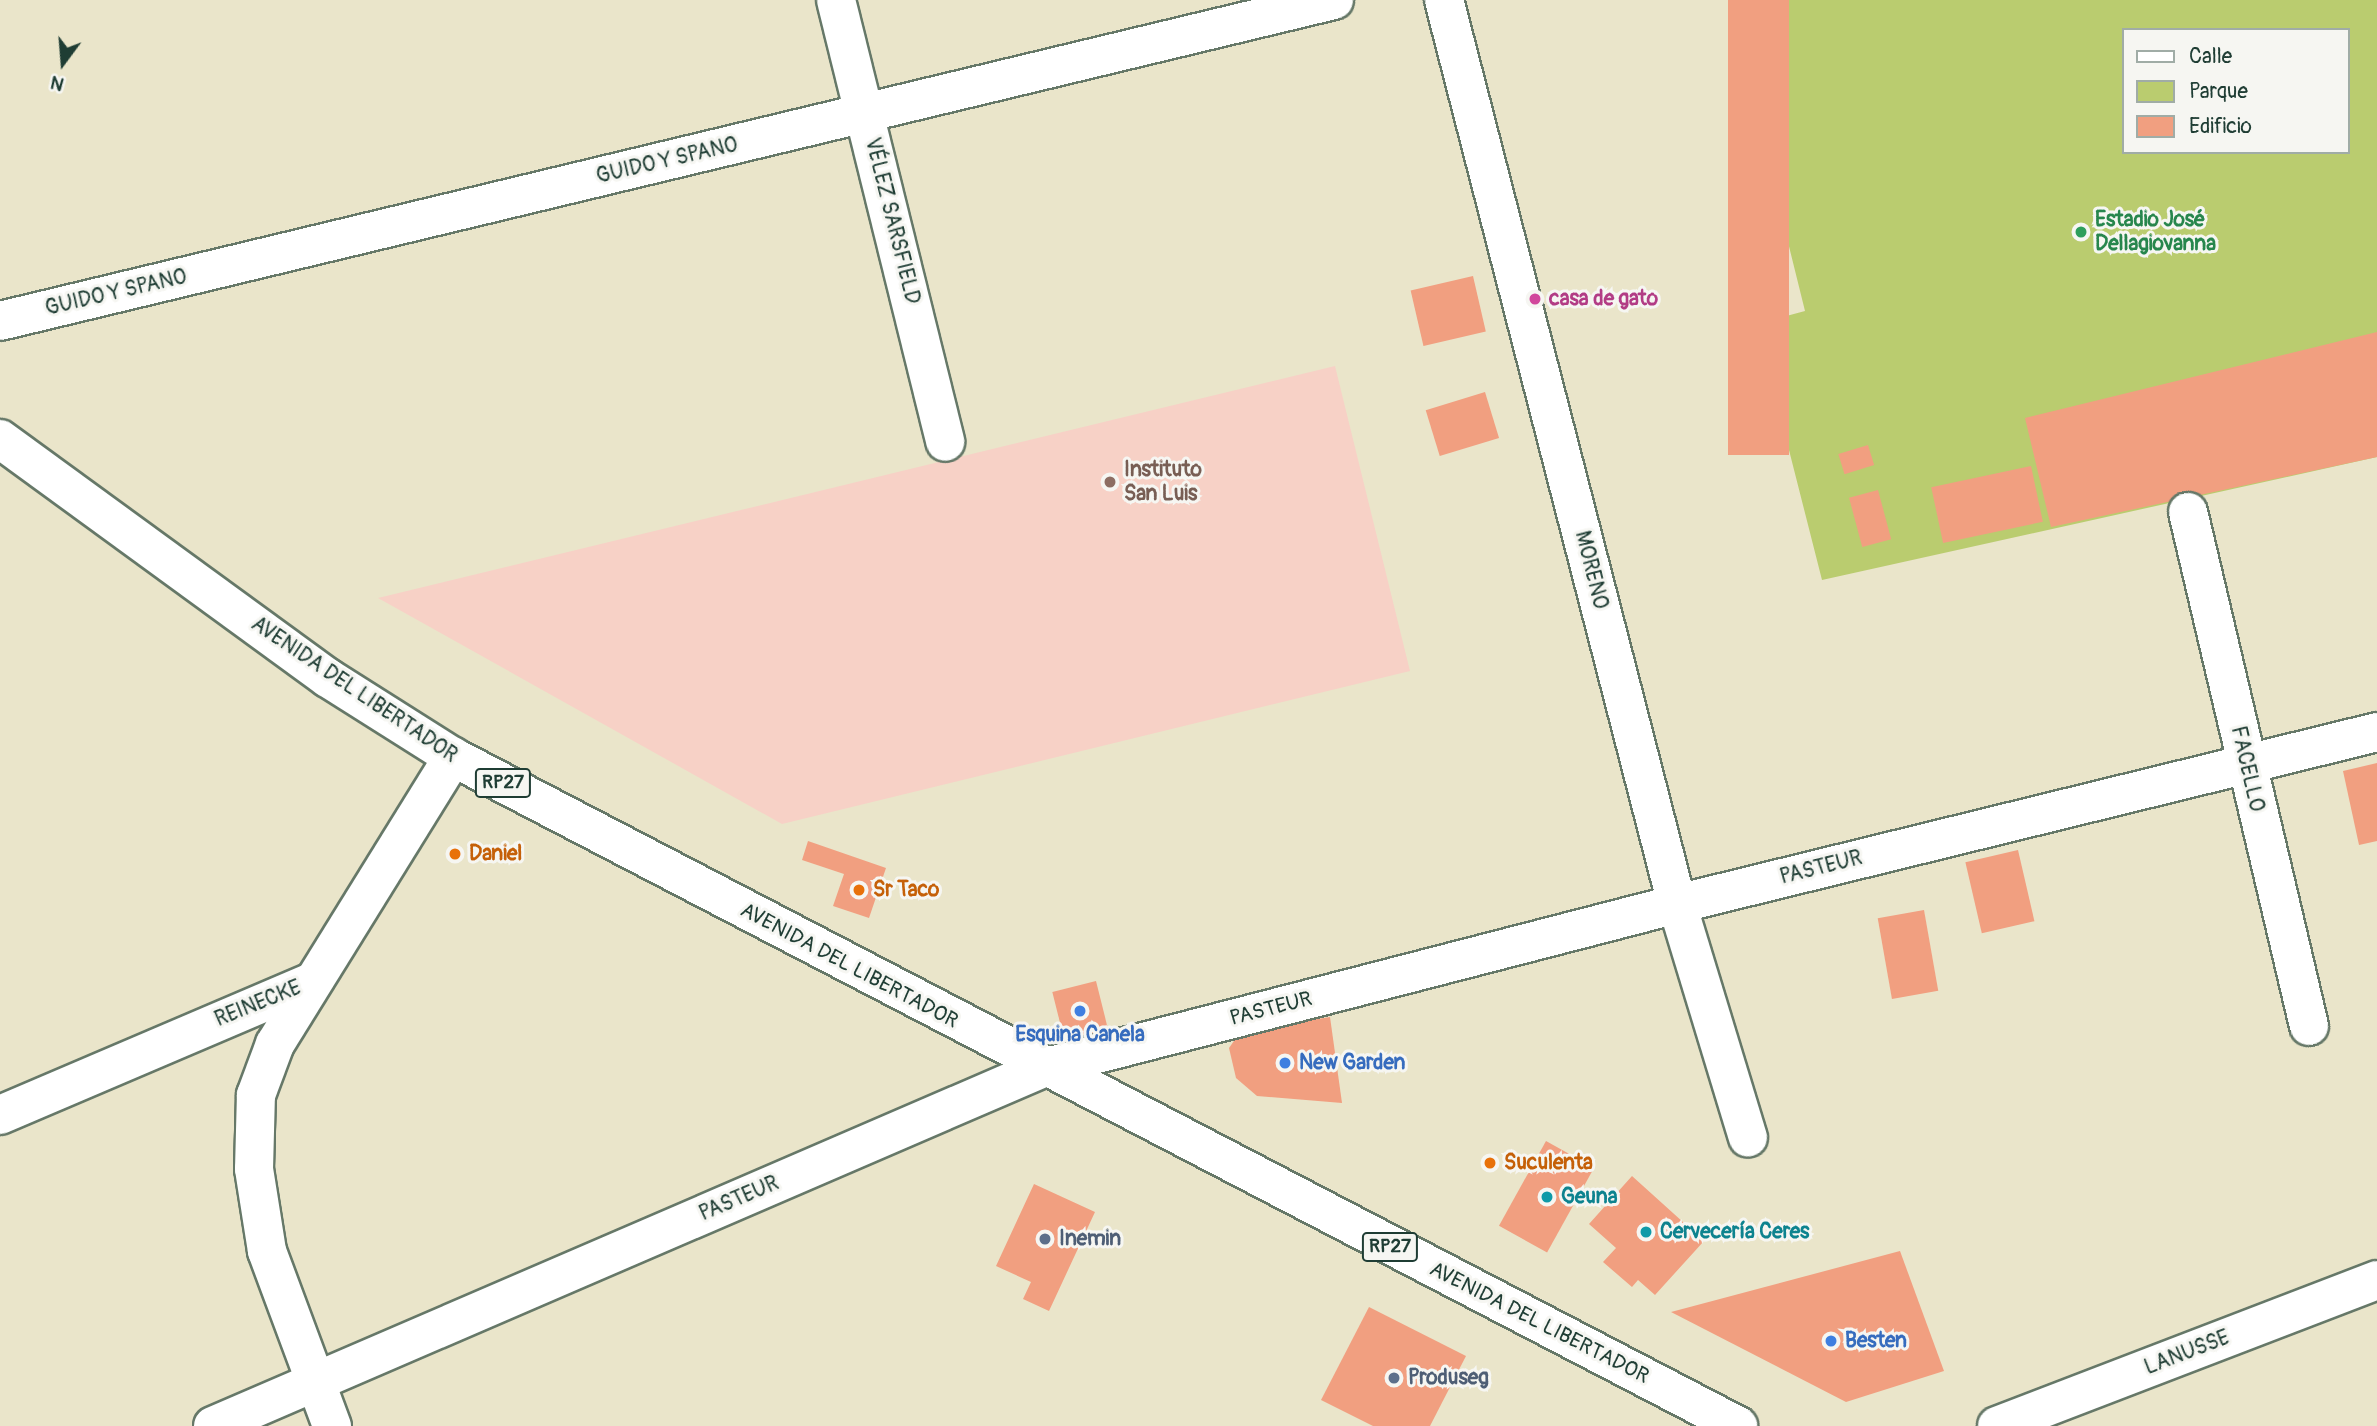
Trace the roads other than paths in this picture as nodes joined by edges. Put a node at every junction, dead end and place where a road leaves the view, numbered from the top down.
1 (836, 0) edge
2 (1334, 0) edge
3 (1444, 0) edge
4 (866, 114) junction
5 (0, 321) edge
6 (0, 439) edge
7 (945, 442) dead end
8 (2188, 512) dead end
9 (2377, 732) edge
10 (453, 757) junction
11 (2246, 764) junction
12 (1677, 904) junction
13 (312, 982) junction
14 (2309, 1026) dead end
15 (1043, 1068) junction
16 (0, 1115) edge
17 (1748, 1137) dead end
18 (2377, 1280) edge
19 (315, 1382) junction
20 (213, 1426) edge
21 (332, 1426) edge
22 (1738, 1426) edge
23 (1997, 1426) edge

1 - 4 street, VÉLEZ SARSFIELD
2 - 4 street, GUIDO Y SPANO
3 - 12 street, MORENO
4 - 5 street, GUIDO Y SPANO
4 - 7 street, VÉLEZ SARSFIELD
6 - 10 street, AVENIDA DEL LIBERTADOR / RP27
8 - 11 street, FACELLO
9 - 11 street, PASTEUR
10 - 13 street, REINECKE
10 - 15 street, AVENIDA DEL LIBERTADOR / RP27
11 - 12 street, PASTEUR
11 - 14 street, FACELLO
12 - 15 street, PASTEUR
12 - 17 street, MORENO
13 - 16 street, REINECKE
13 - 19 street
15 - 19 street, PASTEUR
15 - 22 street, AVENIDA DEL LIBERTADOR / RP27
18 - 23 street, LANUSSE
19 - 20 street, PASTEUR
19 - 21 street

